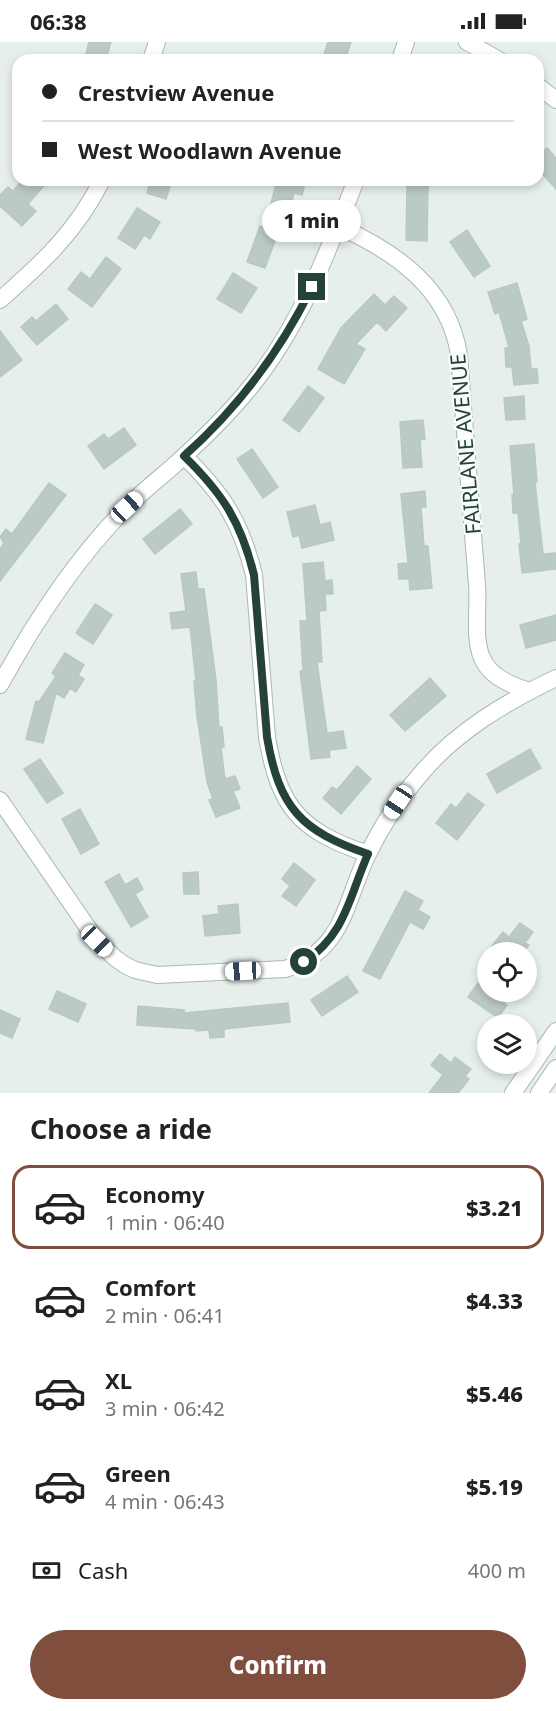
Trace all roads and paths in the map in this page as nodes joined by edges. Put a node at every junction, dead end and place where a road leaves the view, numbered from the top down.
1 (467, 42) edge
2 (488, 54) edge
3 (544, 91) edge
4 (556, 100) edge
5 (99, 186) edge
6 (354, 186) edge
7 (338, 226) junction
8 (0, 300) edge
9 (184, 456) junction
10 (556, 678) edge
11 (0, 685) edge
12 (530, 691) junction
13 (0, 800) edge
14 (368, 854) junction
15 (556, 1031) edge
16 (556, 1068) edge
17 (513, 1093) edge
18 (539, 1093) edge

1 - 2 street
3 - 4 street
5 - 8 street
6 - 7 street
7 - 9 street
7 - 12 street, FAIRLANE AVENUE
9 - 11 street
9 - 14 street
10 - 12 street
12 - 14 street
13 - 14 street
15 - 17 street
16 - 18 street

